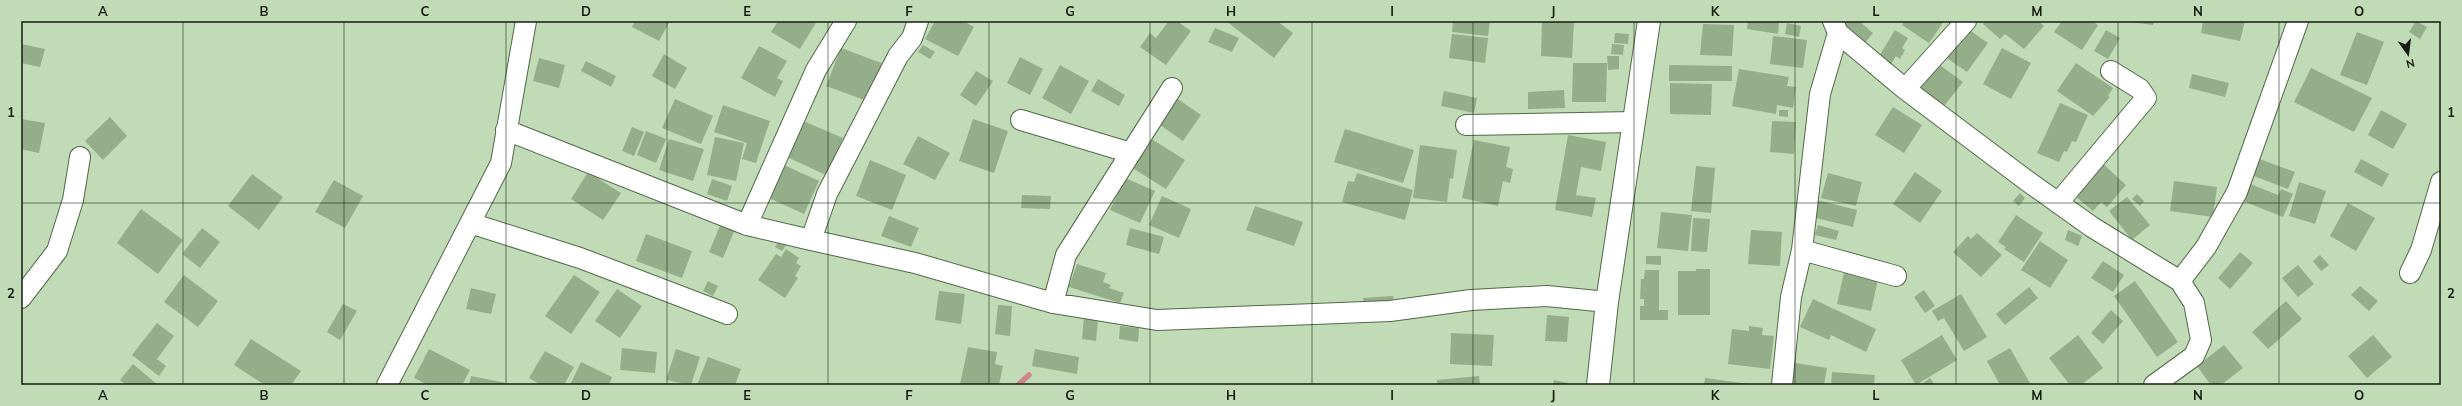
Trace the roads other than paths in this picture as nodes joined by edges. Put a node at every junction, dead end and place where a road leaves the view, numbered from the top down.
1 (526, 21) edge
2 (846, 21) edge
3 (918, 21) edge
4 (1649, 21) edge
5 (1966, 21) edge
6 (2298, 21) edge
7 (1836, 27) edge
8 (2111, 71) dead end
9 (1172, 88) dead end
10 (1905, 89) junction
11 (1021, 120) dead end
12 (1634, 122) junction
13 (1466, 126) dead end
14 (506, 130) junction
15 (1131, 153) junction
16 (80, 157) dead end
17 (2441, 182) edge
18 (2058, 203) junction
19 (470, 223) junction
20 (747, 224) junction
21 (811, 240) junction
22 (1802, 250) junction
23 (2410, 273) dead end
24 (1896, 276) dead end
25 (2180, 281) junction
26 (21, 298) edge
27 (1053, 302) junction
28 (1607, 302) junction
29 (727, 314) dead end
30 (387, 385) edge
31 (1598, 385) edge
32 (1782, 385) edge
33 (2154, 385) edge

1 - 14 street
2 - 20 street
3 - 21 street
4 - 12 street
5 - 10 street
6 - 25 street
7 - 10 street
7 - 22 street
8 - 18 street
9 - 15 street
10 - 18 street
11 - 15 street
12 - 13 street
12 - 28 street
14 - 19 street
14 - 20 street
15 - 27 street
16 - 26 street
17 - 23 street
18 - 25 street
19 - 29 street
19 - 30 street
20 - 21 street
21 - 27 street
22 - 24 street
22 - 32 street
25 - 33 street
27 - 28 street
28 - 31 street

